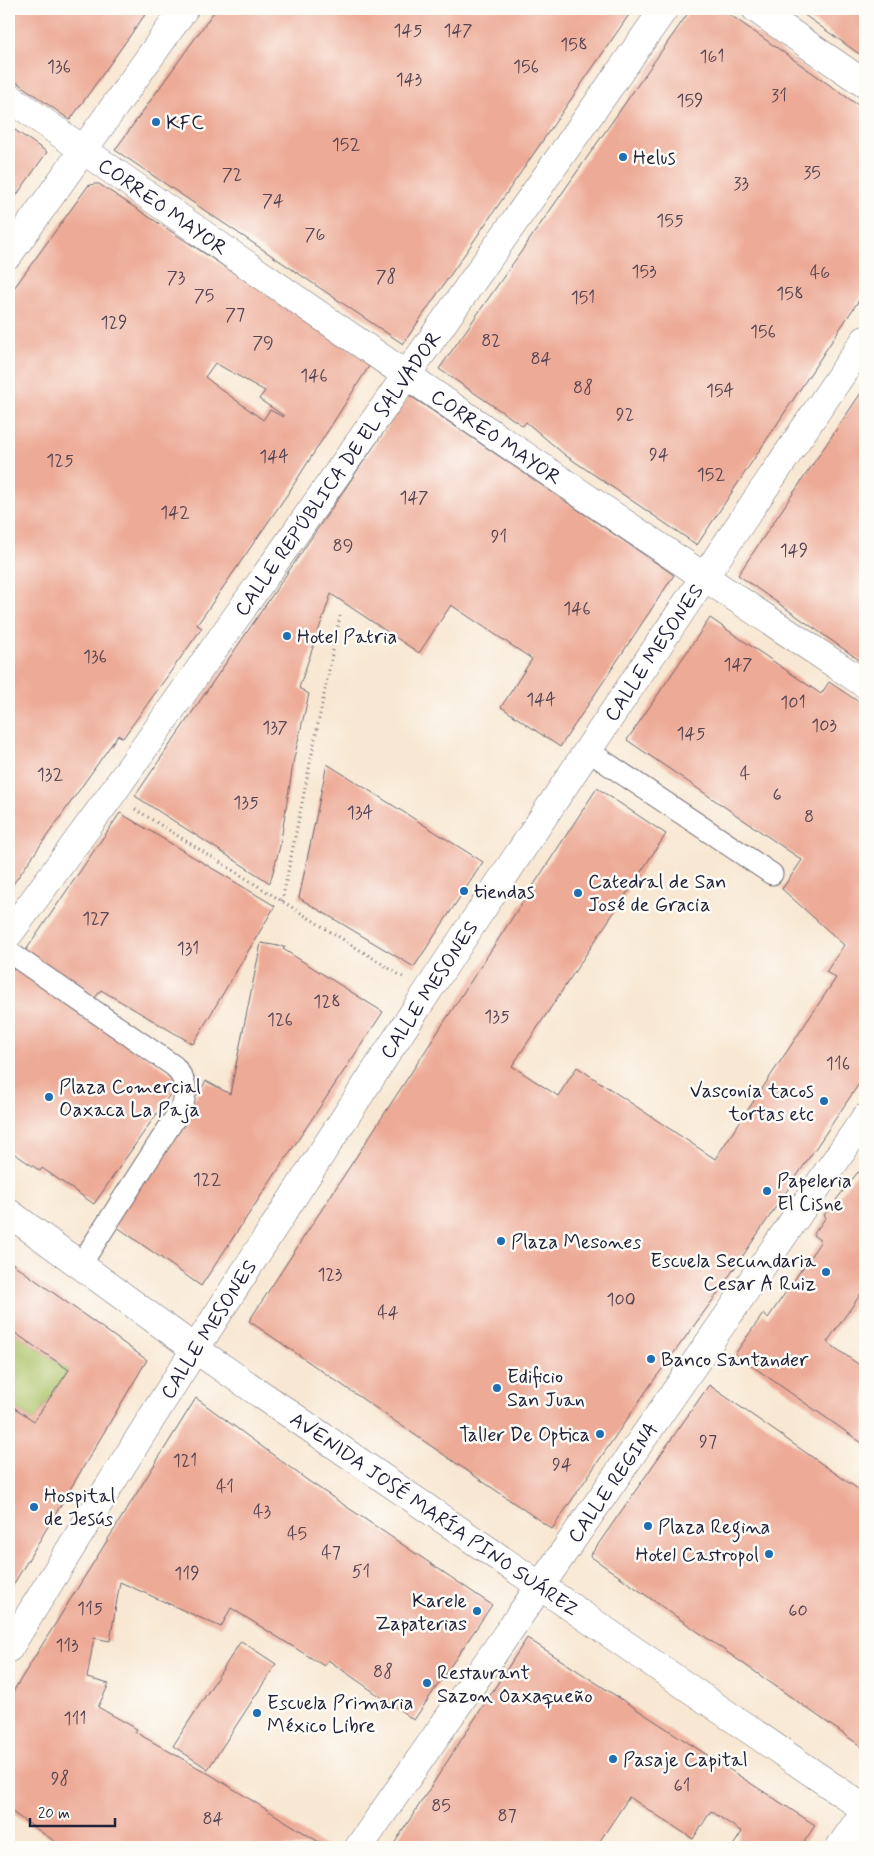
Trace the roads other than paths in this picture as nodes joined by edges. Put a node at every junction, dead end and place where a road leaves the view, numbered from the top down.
1 (184, 9) edge
2 (664, 9) edge
3 (756, 9) edge
4 (865, 84) edge
5 (9, 97) edge
6 (83, 150) junction
7 (9, 254) edge
8 (865, 340) edge
9 (406, 374) junction
10 (704, 577) junction
11 (865, 684) edge
12 (587, 750) junction
13 (772, 874) dead end
14 (9, 934) edge
15 (9, 952) edge
16 (865, 1118) edge
17 (9, 1213) edge
18 (81, 1264) junction
19 (196, 1349) junction
20 (541, 1586) junction
21 (9, 1648) edge
22 (865, 1810) edge
23 (359, 1847) edge
24 (840, 1847) edge

1 - 6 street
2 - 9 street, CALLE REPÚBLICA DE EL SALVADOR
3 - 4 street
5 - 6 street, CORREO MAYOR
6 - 7 street
6 - 9 street, CORREO MAYOR
8 - 10 street, CALLE MESONES
9 - 10 street, CORREO MAYOR
9 - 14 street, CALLE REPÚBLICA DE EL SALVADOR
10 - 11 street, CORREO MAYOR
10 - 12 street, CALLE MESONES
12 - 13 street
12 - 19 street, CALLE MESONES
15 - 18 street
16 - 20 street, CALLE REGINA
17 - 18 street, AVENIDA JOSÉ MARÍA PINO SUÁREZ
18 - 19 street, AVENIDA JOSÉ MARÍA PINO SUÁREZ
19 - 20 street, AVENIDA JOSÉ MARÍA PINO SUÁREZ
19 - 21 street, CALLE MESONES
20 - 22 street, AVENIDA JOSÉ MARÍA PINO SUÁREZ
20 - 23 street, CALLE REGINA
22 - 24 street

